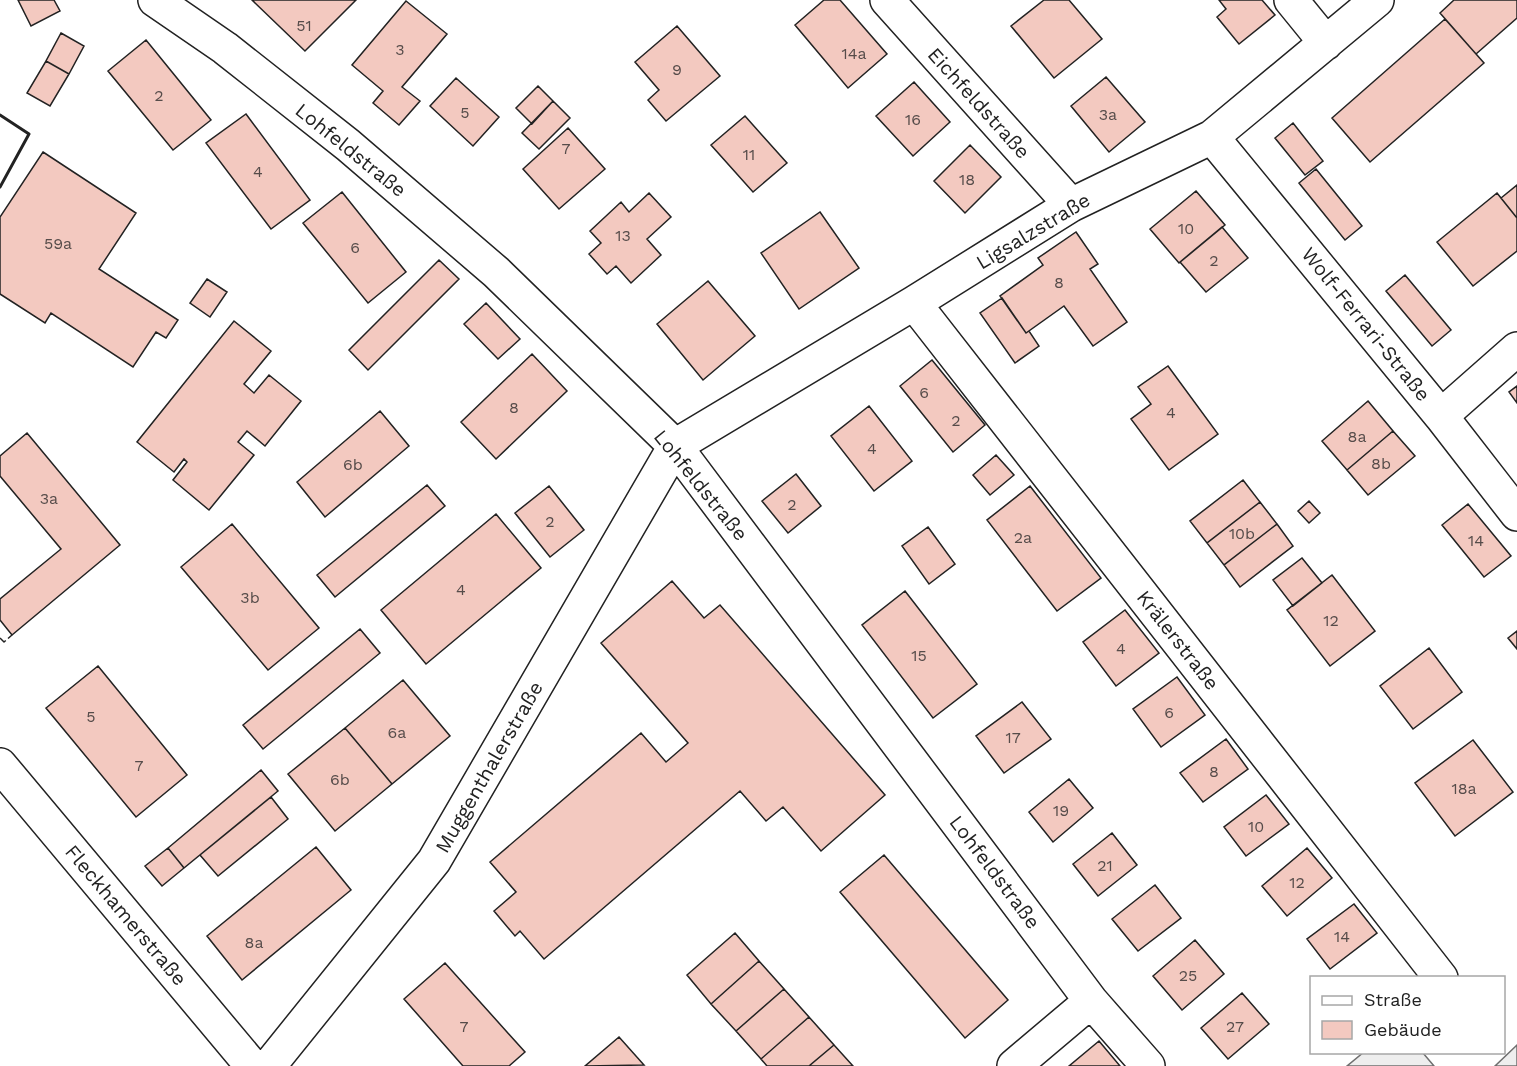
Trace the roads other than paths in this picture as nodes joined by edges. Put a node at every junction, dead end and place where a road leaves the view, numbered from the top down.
1 (155, 0) edge
2 (887, 0) edge
3 (1291, 0) edge
4 (1377, 0) edge
5 (1326, 43) junction
6 (1212, 137) junction
7 (1071, 205) junction
8 (914, 303) junction
9 (1517, 349) edge
10 (1441, 416) junction
11 (675, 446) junction
12 (1517, 513) edge
13 (0, 765) edge
14 (1440, 976) edge
15 (1091, 1000) junction
16 (252, 1066) edge
17 (270, 1066) edge
18 (1014, 1066) edge
19 (1148, 1066) edge

1 - 11 street, Lohfeldstraße
2 - 7 street, Eichfeldstraße
3 - 5 street
4 - 5 street, Ligsalzstraße
5 - 6 street, Ligsalzstraße
6 - 7 street, Ligsalzstraße
6 - 10 street, Wolf-Ferrari-Straße
7 - 8 street, Ligsalzstraße
8 - 11 street, Ligsalzstraße
8 - 14 street, Krälerstraße
9 - 10 street
10 - 12 street, Wolf-Ferrari-Straße
11 - 15 street, Lohfeldstraße
11 - 17 street, Muggenthalerstraße
13 - 16 street, Fleckhamerstraße
15 - 18 street
15 - 19 street, Lohfeldstraße

